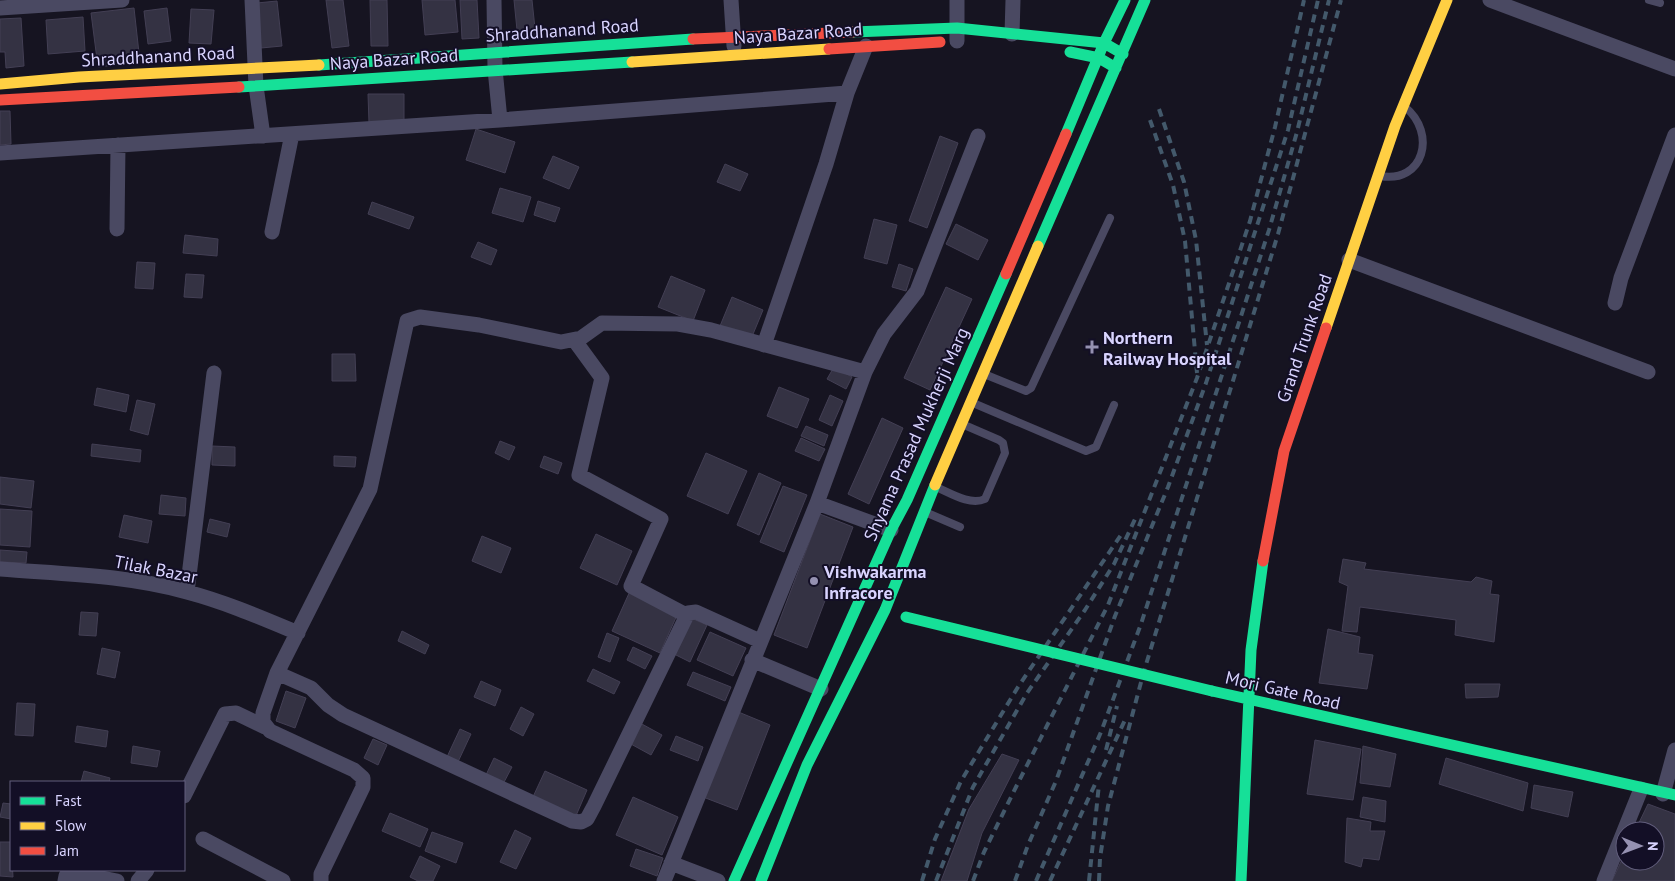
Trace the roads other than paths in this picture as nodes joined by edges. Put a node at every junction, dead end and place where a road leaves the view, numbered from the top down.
1 (122, 0) edge
2 (252, 0) edge
3 (494, 0) edge
4 (731, 0) edge
5 (957, 0) edge
6 (1012, 0) edge
7 (1125, 0) edge
8 (1145, 0) edge
9 (1447, 0) edge
10 (1490, 0) edge
11 (1649, 0) edge
12 (1660, 3) dead end
13 (0, 8) edge
14 (1012, 34) junction
15 (733, 36) junction
16 (964, 38) junction
17 (1104, 43) junction
18 (866, 46) junction
19 (494, 52) junction
20 (735, 54) junction
21 (1123, 54) junction
22 (1099, 58) junction
23 (1116, 68) junction
24 (256, 69) junction
25 (495, 69) junction
26 (1675, 69) edge
27 (0, 84) edge
28 (256, 86) junction
29 (847, 93) junction
30 (0, 100) edge
31 (1403, 105) junction
32 (500, 120) junction
33 (292, 134) junction
34 (1675, 135) edge
35 (262, 136) junction
36 (978, 136) dead end
37 (118, 145) junction
38 (0, 153) edge
39 (1378, 176) junction
40 (1110, 218) dead end
41 (117, 229) dead end
42 (272, 232) dead end
43 (1349, 260) junction
44 (1615, 303) dead end
45 (575, 341) junction
46 (764, 345) junction
47 (865, 372) junction
48 (1648, 372) dead end
49 (214, 373) dead end
50 (984, 374) junction
51 (971, 403) junction
52 (1114, 405) dead end
53 (962, 424) junction
54 (934, 487) junction
55 (907, 500) junction
56 (817, 503) junction
57 (925, 508) junction
58 (960, 527) dead end
59 (891, 530) junction
60 (0, 569) edge
61 (187, 592) junction
62 (872, 606) junction
63 (686, 615) junction
64 (298, 634) junction
65 (760, 641) junction
66 (752, 660) junction
67 (277, 673) junction
68 (821, 689) junction
69 (1249, 701) junction
70 (265, 727) junction
71 (1675, 750) edge
72 (1641, 789) junction
73 (185, 794) edge
74 (1669, 794) edge
75 (203, 839) dead end
76 (671, 863) junction
77 (146, 871) edge
78 (65, 881) edge
79 (117, 881) edge
80 (138, 881) edge
81 (283, 881) edge
82 (321, 881) edge
83 (664, 881) edge
84 (718, 881) edge
85 (734, 881) edge
86 (761, 881) edge
87 (1241, 881) edge
88 (1604, 881) edge

1 - 13 street
2 - 24 street
3 - 19 street
4 - 15 street
5 - 16 street
6 - 14 street
7 - 17 street, Shyama Prasad Mukherji Marg
8 - 21 street, Shyama Prasad Mukherji Marg
9 - 31 street, Grand Trunk Road
10 - 26 street
11 - 12 lane
14 - 16 street, Shraddhanand Road
14 - 17 street, Shraddhanand Road
15 - 16 street, Shraddhanand Road
15 - 19 street, Shraddhanand Road
15 - 20 street
16 - 18 street, Naya Bazar Road
16 - 22 street, Naya Bazar Road
17 - 21 street, Shraddhanand Road
17 - 22 street, Shyama Prasad Mukherji Marg
18 - 20 street, Naya Bazar Road
18 - 29 street
19 - 24 street, Shraddhanand Road
19 - 25 street
20 - 25 street, Naya Bazar Road
21 - 23 street, Shyama Prasad Mukherji Marg
22 - 23 street, Naya Bazar Road
22 - 55 street, Shyama Prasad Mukherji Marg
23 - 50 street, Shyama Prasad Mukherji Marg
24 - 27 street, Shraddhanand Road
24 - 28 street
25 - 28 street, Naya Bazar Road
25 - 32 street
28 - 30 street, Naya Bazar Road
28 - 35 street
29 - 32 street
29 - 46 street
31 - 39 street, Grand Trunk Road
31 - 39 lane
32 - 33 street
33 - 35 street
33 - 42 street
34 - 44 street
35 - 37 street
36 - 47 street
37 - 38 street
37 - 41 street
39 - 43 street, Grand Trunk Road
40 - 50 lane
43 - 48 street
43 - 69 street, Grand Trunk Road
45 - 46 street
45 - 63 street
45 - 64 street
46 - 47 street
47 - 56 street
49 - 61 street
50 - 51 street, Shyama Prasad Mukherji Marg
51 - 52 lane
51 - 53 street, Shyama Prasad Mukherji Marg
53 - 54 street, Shyama Prasad Mukherji Marg
53 - 54 lane
54 - 57 street, Shyama Prasad Mukherji Marg
55 - 57 street
55 - 59 street, Shyama Prasad Mukherji Marg
56 - 59 street
56 - 65 street
57 - 58 lane
57 - 62 street, Shyama Prasad Mukherji Marg
59 - 62 street, Shyama Prasad Mukherji Marg
60 - 61 street, Tilak Bazar
61 - 64 street, Tilak Bazar
62 - 68 street, Shyama Prasad Mukherji Marg
62 - 69 street, Mori Gate Road, bridge
62 - 86 street, Shyama Prasad Mukherji Marg
63 - 65 street
63 - 67 street
64 - 67 street
65 - 66 street
66 - 68 street
66 - 76 street
67 - 70 street
68 - 85 street, Shyama Prasad Mukherji Marg
69 - 72 street, Mori Gate Road
69 - 87 street, Grand Trunk Road
70 - 73 street
70 - 82 street
71 - 74 street
72 - 74 street, Mori Gate Road
72 - 88 street
75 - 81 street
76 - 83 street
76 - 84 street
77 - 80 street
78 - 79 street

